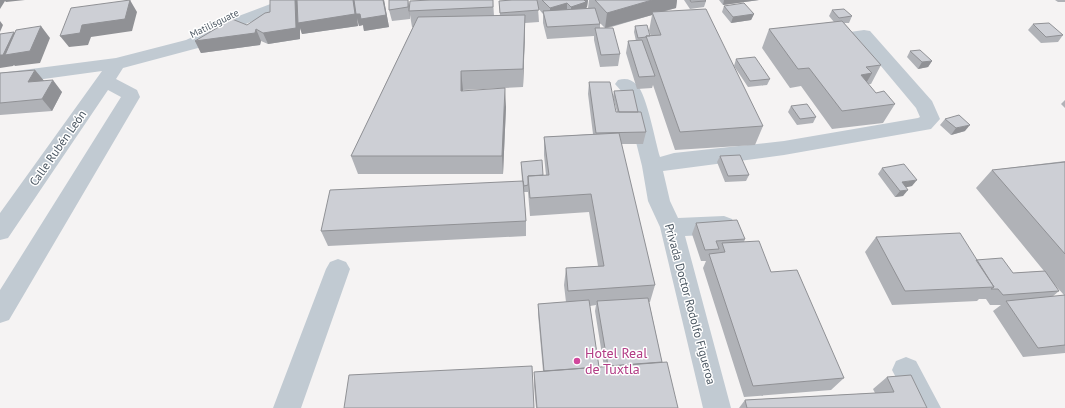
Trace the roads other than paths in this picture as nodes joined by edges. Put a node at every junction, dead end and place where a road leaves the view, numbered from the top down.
1 (264, 0) edge
2 (303, 0) edge
3 (166, 51) junction
4 (111, 72) junction
5 (0, 79) edge
6 (624, 84) dead end
7 (925, 106) dead end
8 (652, 166) junction
9 (737, 224) edge
10 (671, 227) junction
11 (0, 231) edge
12 (338, 269) dead end
13 (0, 312) edge
14 (906, 370) dead end
15 (287, 408) edge
16 (717, 408) edge
17 (927, 408) edge

1 - 3 street, Matilisguate
2 - 3 street, Matilisguate
3 - 4 street, Matilisguate
4 - 5 street, Matilisguate
4 - 11 street, Calle Rubén León
4 - 13 street
6 - 8 street, Privada Doctor Rodolfo Figueroa
7 - 8 street
8 - 10 street, Privada Doctor Rodolfo Figueroa
9 - 10 street
10 - 16 street, Privada Doctor Rodolfo Figueroa
12 - 15 street
14 - 17 street

